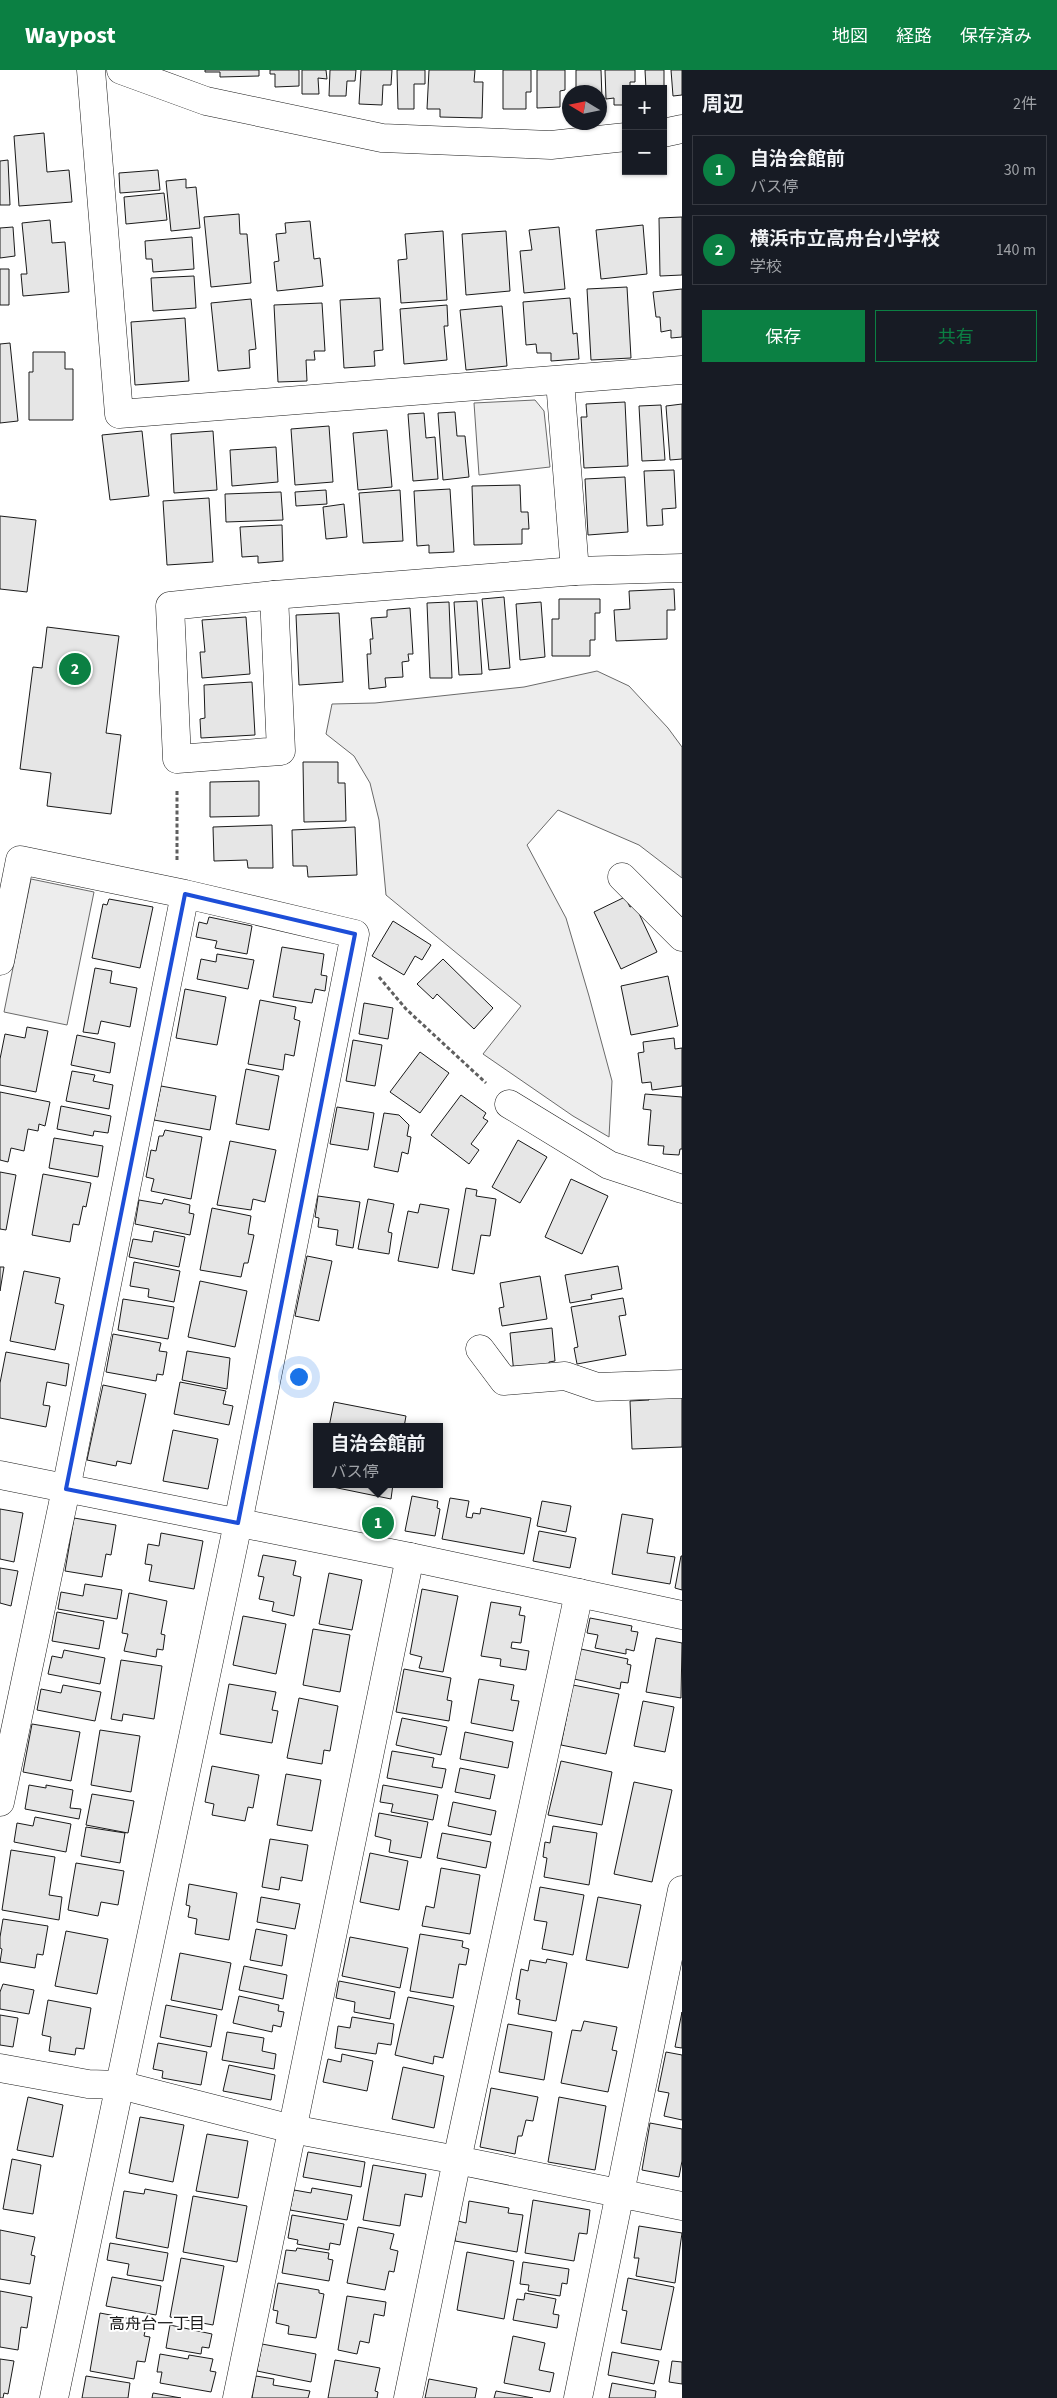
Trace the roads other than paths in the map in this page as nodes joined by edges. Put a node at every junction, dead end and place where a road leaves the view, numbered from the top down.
1 (91, 70) edge
2 (121, 70) edge
3 (682, 129) edge
4 (667, 132) edge
5 (622, 137) edge
6 (682, 370) edge
7 (560, 381) junction
8 (682, 568) edge
9 (575, 571) junction
10 (274, 595) junction
11 (622, 877) dead end
12 (185, 894) junction
13 (682, 937) edge
14 (0, 961) edge
15 (509, 1104) road end
16 (682, 1189) edge
17 (480, 1349) dead end
18 (682, 1384) edge
19 (0, 1475) edge
20 (66, 1489) junction
21 (238, 1523) junction
22 (410, 1557) junction
23 (579, 1594) junction
24 (682, 1615) edge
25 (0, 1802) edge
26 (682, 1890) edge
27 (0, 2068) edge
28 (120, 2085) junction
29 (292, 2129) junction
30 (457, 2160) junction
31 (620, 2194) junction
32 (682, 2206) edge
33 (54, 2398) edge
34 (237, 2398) edge
35 (408, 2398) edge
36 (578, 2398) edge

1 - 7 street
2 - 5 street
3 - 4 street
6 - 7 street
7 - 9 street
8 - 9 street
9 - 10 street
10 - 10 street
11 - 13 street
12 - 14 street
12 - 20 street
12 - 21 street
15 - 16 street
17 - 18 street
19 - 20 street
20 - 21 street
20 - 25 street
21 - 22 street
21 - 28 street
22 - 23 street
22 - 29 street
23 - 24 street
23 - 30 street
26 - 31 street
27 - 28 street
28 - 29 street
28 - 33 street
29 - 30 street
29 - 34 street
30 - 31 street
30 - 35 street
31 - 32 street
31 - 36 street

